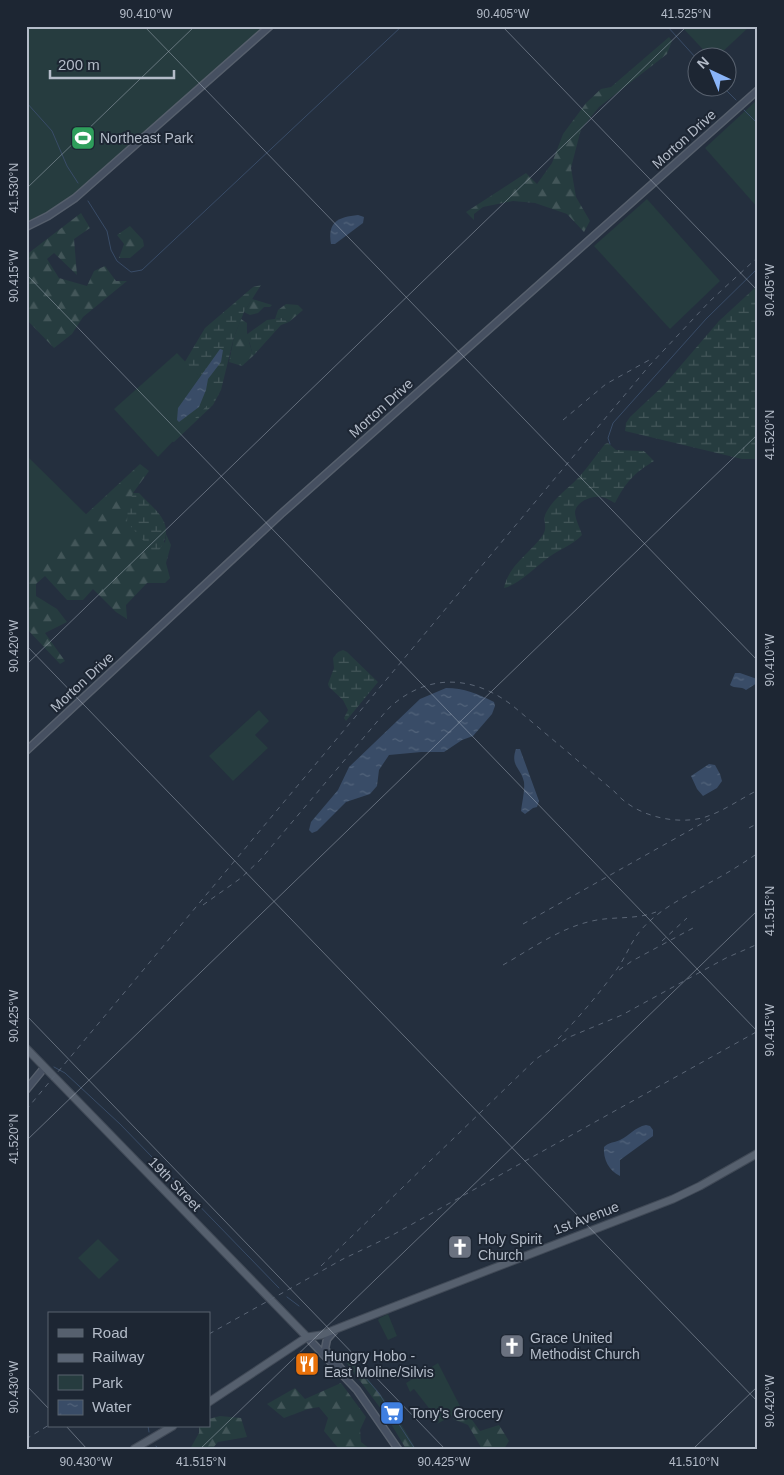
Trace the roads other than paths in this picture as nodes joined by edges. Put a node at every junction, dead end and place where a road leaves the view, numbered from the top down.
1 (270, 26) edge
2 (758, 90) edge
3 (26, 227) edge
4 (26, 751) edge
5 (26, 1048) edge
6 (44, 1068) junction
7 (26, 1090) edge
8 (758, 1154) edge
9 (337, 1329) junction
10 (307, 1337) junction
11 (357, 1390) junction
12 (210, 1401) edge
13 (170, 1428) edge
14 (137, 1448) edge
15 (398, 1449) edge

1 - 3 street
2 - 4 street, Morton Drive
5 - 6 main road, 19th Street
6 - 7 street
6 - 10 main road, 19th Street
8 - 9 main road, 1st Avenue
9 - 10 main road, 1st Avenue
9 - 11 street
10 - 11 street
10 - 12 main road
11 - 15 street
13 - 14 main road

